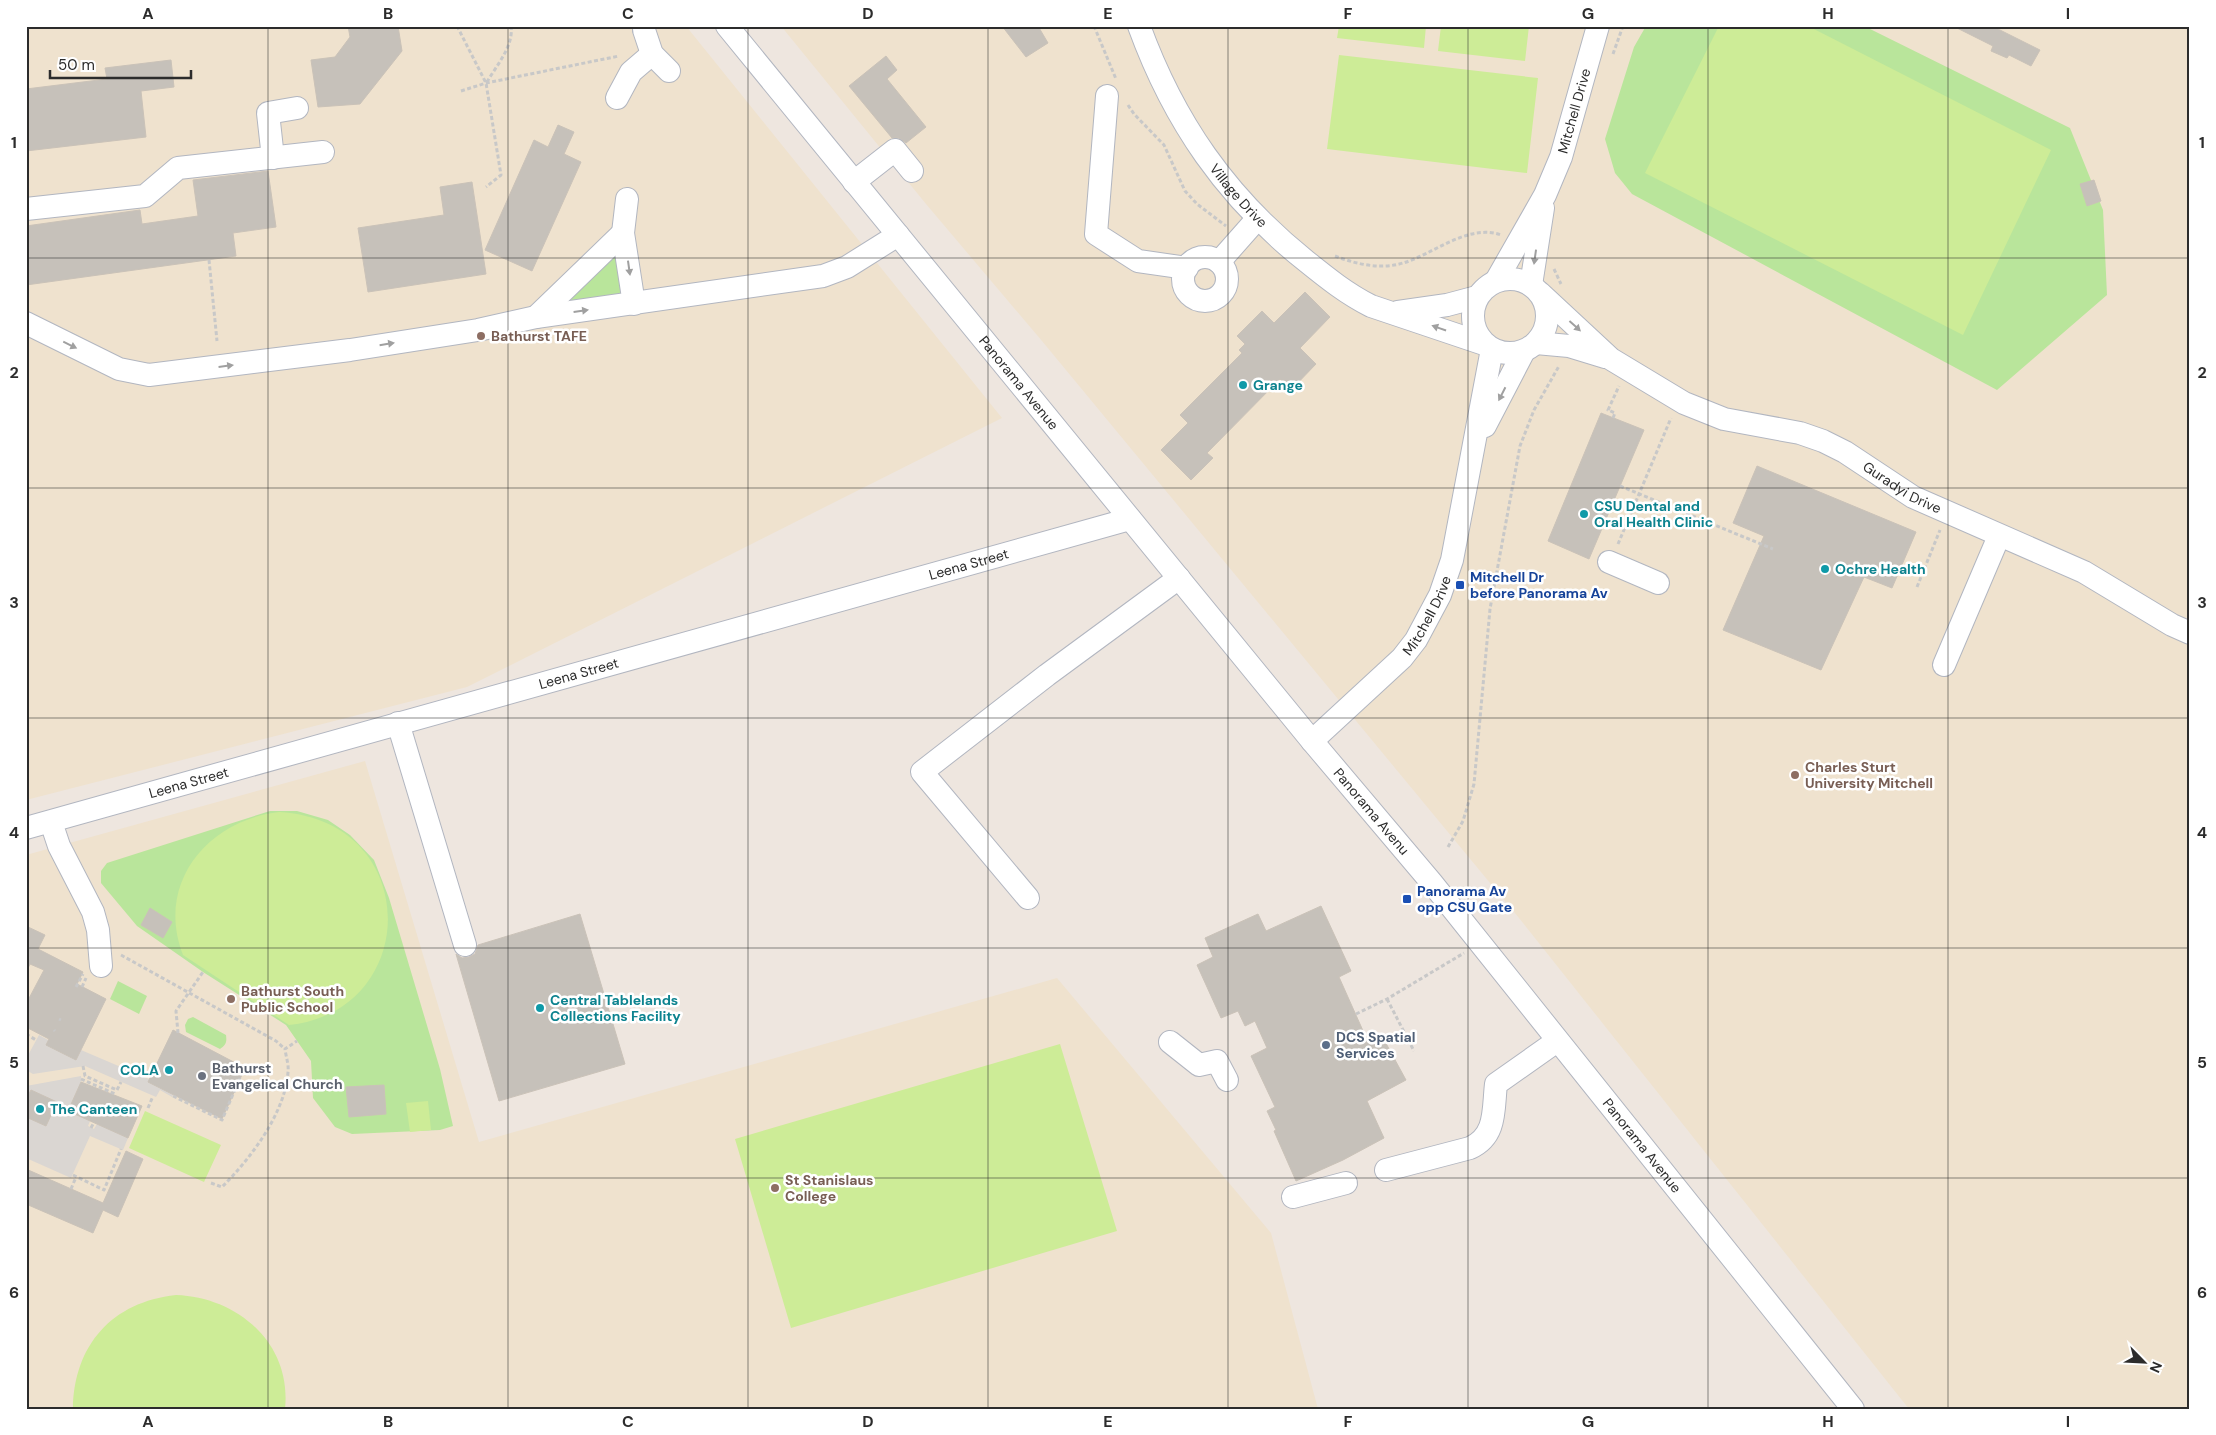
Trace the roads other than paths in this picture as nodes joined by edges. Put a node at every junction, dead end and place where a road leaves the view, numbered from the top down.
1 (727, 26) edge
2 (1139, 26) edge
3 (1598, 26) edge
4 (644, 30) dead end
5 (652, 54) junction
6 (669, 71) dead end
7 (1117, 93) road end
8 (617, 98) dead end
9 (297, 108) dead end
10 (323, 152) dead end
11 (273, 158) junction
12 (912, 171) dead end
13 (854, 182) junction
14 (627, 199) dead end
15 (26, 210) edge
16 (1257, 219) junction
17 (623, 233) junction
18 (898, 235) junction
19 (1526, 249) junction
20 (1220, 262) junction
21 (1187, 268) junction
22 (1496, 281) junction
23 (1536, 289) junction
24 (1477, 297) junction
25 (634, 304) junction
26 (1394, 313) junction
27 (536, 317) junction
28 (26, 324) edge
29 (1488, 346) junction
30 (1530, 347) junction
31 (1611, 359) junction
32 (1474, 449) junction
33 (1130, 519) junction
34 (1999, 536) junction
35 (1612, 556) road end
36 (1179, 578) junction
37 (1658, 582) dead end
38 (2190, 633) edge
39 (1944, 665) dead end
40 (398, 723) junction
41 (1312, 740) junction
42 (51, 822) junction
43 (26, 828) edge
44 (1432, 883) joint
45 (1028, 898) dead end
46 (465, 945) dead end
47 (101, 966) dead end
48 (1557, 1041) junction
49 (1170, 1042) dead end
50 (1227, 1080) dead end
51 (1386, 1170) dead end
52 (1346, 1183) dead end
53 (1293, 1197) dead end
54 (1853, 1409) edge

1 - 13 street, Panorama Avenue
2 - 16 street, Village Drive
3 - 19 street, Mitchell Drive
4 - 5 street
5 - 6 street
5 - 8 street
7 - 21 street
9 - 11 street
10 - 11 street
11 - 15 street
12 - 13 street
13 - 18 street, Panorama Avenue
14 - 17 street
16 - 20 street
16 - 26 street, Village Drive
17 -> 25 street
17 - 27 street
18 - 25 street
18 - 33 street, Panorama Avenue
19 - 22 street, Mitchell Drive
19 -> 23 street, Mitchell Drive
20 - 21 street
20 - 21 street
22 - 23 street
22 - 24 street
23 - 30 street
23 -> 31 street, Guradyi Drive
24 - 26 street, Village Drive
24 - 29 street
27 -> 25 street
29 -> 26 street, Village Drive
28 -> 27 street
29 - 30 street
29 - 32 street, Mitchell Drive
30 - 31 street, Guradyi Drive
30 -> 32 street, Mitchell Drive
31 - 34 street, Guradyi Drive
32 - 41 street, Mitchell Drive
33 - 36 street, Panorama Avenue
33 - 40 street, Leena Street
34 - 38 street, Guradyi Drive
34 - 39 street
35 - 37 street
36 - 41 street, Panorama Avenue
36 - 45 street
40 - 42 street, Leena Street
40 - 46 street
41 - 44 street, Panorama Avenu
42 - 43 street, Leena Street
42 - 47 street
44 - 48 street, Panorama Avenue
48 - 51 street
48 - 54 street, Panorama Avenue
49 - 50 street
52 - 53 street

